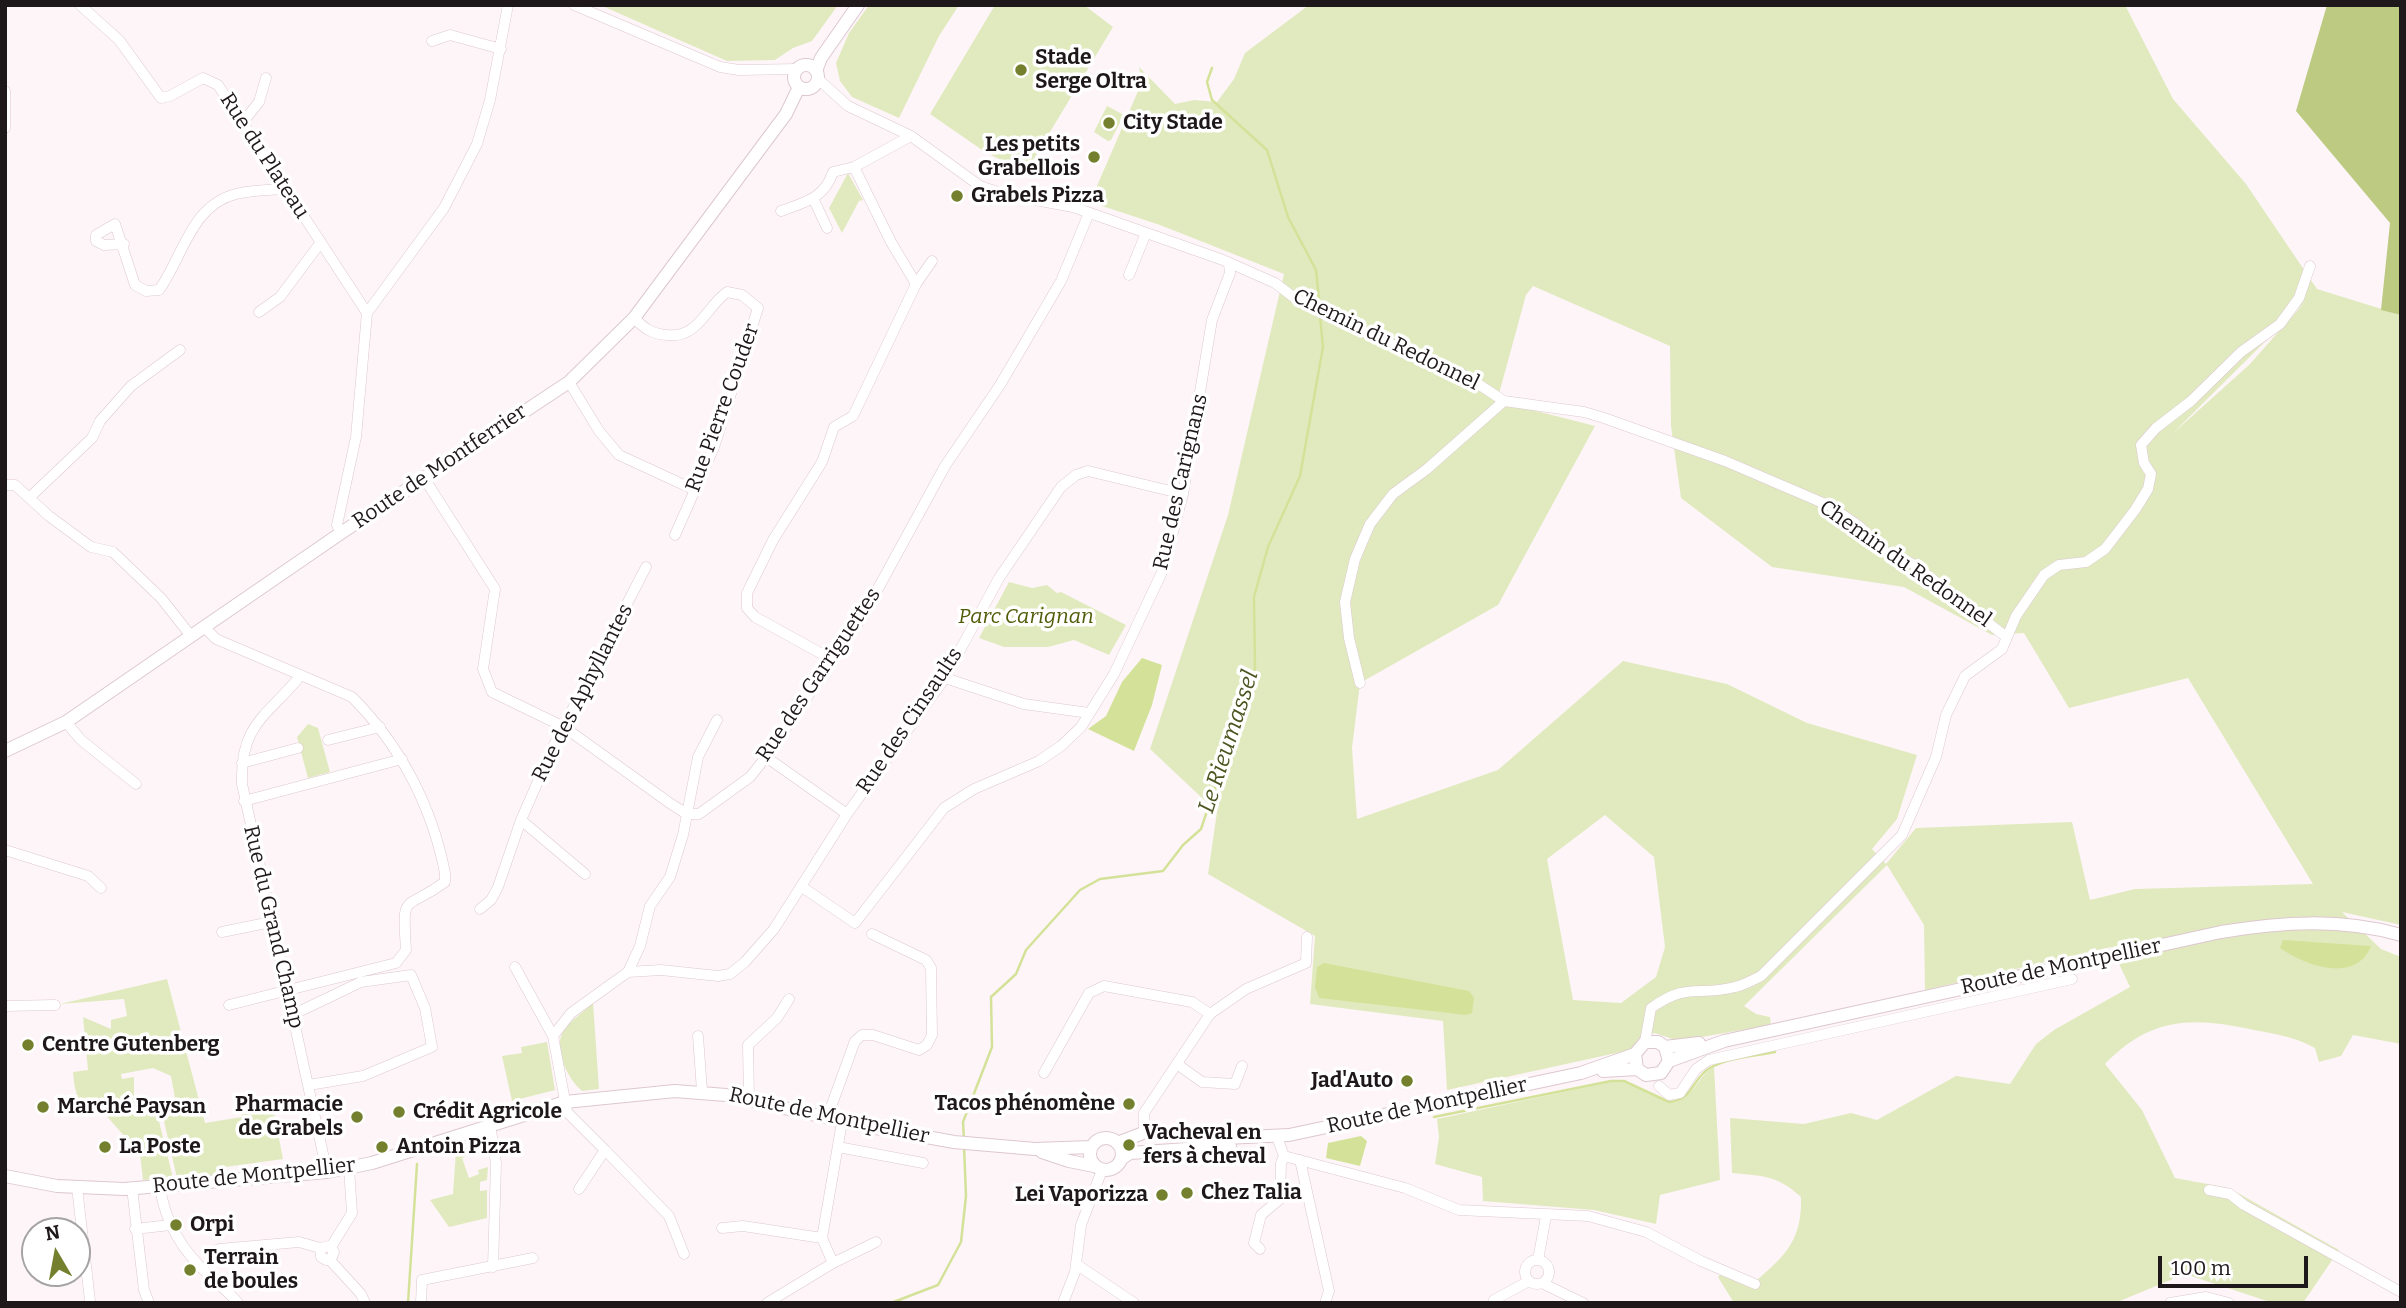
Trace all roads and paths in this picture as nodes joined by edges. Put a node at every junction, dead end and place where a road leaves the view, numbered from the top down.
1 (80, 5) edge
2 (508, 5) edge
3 (574, 5) edge
4 (858, 5) edge
5 (432, 41) dead end
6 (501, 49) junction
7 (265, 78) dead end
8 (809, 79) junction
9 (5, 91) edge
10 (243, 122) junction
11 (5, 128) edge
12 (911, 136) junction
13 (854, 167) junction
14 (286, 188) junction
15 (813, 198) junction
16 (781, 211) dead end
17 (1089, 213) junction
18 (827, 228) dead end
19 (1146, 233) junction
20 (321, 242) junction
21 (124, 244) dead end
22 (932, 261) dead end
23 (1228, 264) junction
24 (2310, 266) dead end
25 (1129, 275) dead end
26 (916, 284) junction
27 (259, 312) dead end
28 (368, 313) junction
29 (634, 318) junction
30 (180, 349) dead end
31 (569, 382) junction
32 (1504, 401) junction
33 (424, 478) junction
34 (5, 485) edge
35 (695, 490) junction
36 (1183, 494) junction
37 (29, 498) junction
38 (341, 533) junction
39 (675, 535) dead end
40 (646, 567) dead end
41 (204, 627) junction
42 (191, 636) junction
43 (2005, 636) junction
44 (833, 660) junction
45 (286, 669) junction
46 (301, 675) junction
47 (945, 678) junction
48 (1360, 683) dead end
49 (282, 693) junction
50 (1089, 713) junction
51 (717, 720) dead end
52 (66, 722) junction
53 (380, 727) junction
54 (564, 727) junction
55 (328, 740) dead end
56 (298, 748) dead end
57 (5, 751) edge
58 (766, 757) junction
59 (402, 759) junction
60 (242, 763) junction
61 (135, 784) dead end
62 (244, 801) junction
63 (687, 814) junction
64 (847, 814) junction
65 (521, 820) junction
66 (5, 850) edge
67 (585, 874) dead end
68 (802, 887) junction
69 (101, 888) dead end
70 (480, 909) dead end
71 (271, 922) junction
72 (222, 932) dead end
73 (872, 934) dead end
74 (2401, 935) edge
75 (1307, 937) dead end
76 (515, 967) dead end
77 (628, 972) junction
78 (2072, 979) dead end
79 (288, 993) junction
80 (789, 999) dead end
81 (55, 1005) dead end
82 (229, 1005) dead end
83 (5, 1006) edge
84 (1210, 1014) junction
85 (292, 1015) junction
86 (553, 1036) junction
87 (698, 1036) dead end
88 (1724, 1041) junction
89 (1654, 1043) junction
90 (1635, 1054) junction
91 (1670, 1062) junction
92 (1177, 1065) junction
93 (1242, 1066) dead end
94 (1637, 1069) junction
95 (1044, 1073) dead end
96 (1581, 1073) junction
97 (309, 1085) junction
98 (1659, 1086) dead end
99 (702, 1091) junction
100 (749, 1099) junction
101 (565, 1102) junction
102 (827, 1118) junction
103 (842, 1122) junction
104 (490, 1124) junction
105 (1143, 1130) junction
106 (1171, 1134) junction
107 (1274, 1137) junction
108 (1116, 1143) junction
109 (838, 1147) junction
110 (1091, 1147) junction
111 (1035, 1149) junction
112 (605, 1150) junction
113 (1169, 1150) junction
114 (1284, 1156) junction
115 (1121, 1159) junction
116 (1300, 1160) junction
117 (923, 1163) dead end
118 (349, 1168) junction
119 (1098, 1168) junction
120 (327, 1172) junction
121 (5, 1176) edge
122 (160, 1187) junction
123 (77, 1188) junction
124 (132, 1188) junction
125 (579, 1189) dead end
126 (2209, 1189) dead end
127 (1546, 1216) junction
128 (170, 1225) junction
129 (722, 1228) dead end
130 (135, 1229) junction
131 (822, 1238) junction
132 (876, 1242) dead end
133 (326, 1247) junction
134 (219, 1249) dead end
135 (1260, 1249) dead end
136 (684, 1254) dead end
137 (533, 1258) dead end
138 (1538, 1259) junction
139 (833, 1263) junction
140 (1076, 1264) junction
141 (493, 1267) junction
142 (1529, 1281) junction
143 (1542, 1283) junction
144 (1755, 1284) dead end
145 (2401, 1292) edge
146 (1494, 1300) dead end
147 (90, 1301) edge
148 (148, 1302) edge
149 (238, 1303) edge
150 (365, 1303) edge
151 (421, 1303) edge
152 (767, 1303) edge
153 (1063, 1303) edge
154 (1134, 1303) edge
155 (1325, 1303) edge
156 (1583, 1303) edge
157 (2170, 1303) edge
158 (2229, 1303) edge

1 - 10 street, Rue du Plateau
2 - 6 street
3 - 8 street
4 - 8 street, Route de Montferrier
5 - 6 street
6 - 28 street
7 - 10 street
8 - 12 street, Chemin du Redonnel
8 - 29 street, Route de Montferrier
9 - 11 street
10 - 14 street, Rue du Plateau
12 - 13 street
12 - 17 street, Chemin du Redonnel
13 - 15 street
13 - 26 street
14 - 20 street, Rue du Plateau
14 - 21 street
15 - 16 street
15 - 18 street
17 - 19 street, Chemin du Redonnel
17 - 44 street, Rue des Garriguettes
19 - 23 street, Chemin du Redonnel
19 - 25 street
20 - 27 street
20 - 28 street, Rue du Plateau
22 - 26 street
23 - 32 street, Chemin du Redonnel
23 - 36 street, Rue des Carignans
24 - 43 street
26 - 44 street
28 - 38 street
29 - 31 street, Route de Montferrier
29 - 35 street, Rue Pierre Couder
30 - 37 street
31 - 33 street, Route de Montferrier
31 - 35 street
32 - 43 street, Chemin du Redonnel
32 - 48 street, Chemin du Redonnel
33 - 38 street, Route de Montferrier
33 - 54 street
34 - 37 street
35 - 39 street, Rue Pierre Couder
36 - 47 street, Rue des Cinsaults
36 - 50 street, Rue des Carignans
37 - 42 street
38 - 41 street, Route de Montferrier
40 - 54 street, Rue des Aphyllantes
41 - 42 street, Route de Montferrier
41 - 45 street
42 - 52 street, Route de Montferrier
43 - 89 street, Chemin du Redonnel
44 - 58 street, Rue des Garriguettes
45 - 46 street
45 - 49 street, Rue du Grand Champ
46 - 49 street, Rue du Grand Champ
46 - 53 street
47 - 50 street
47 - 64 street, Rue des Cinsaults
49 - 60 street, Rue du Grand Champ
50 - 68 street, Rue des Carignans
51 - 63 street
52 - 57 street, Route de Montferrier
52 - 61 street
53 - 55 street
53 - 59 street
54 - 63 street
54 - 65 street, Rue des Aphyllantes
56 - 60 street
58 - 63 street, Rue des Garriguettes
58 - 64 street
59 - 62 street
59 - 79 street
60 - 62 street, Rue du Grand Champ
62 - 71 street, Rue du Grand Champ
63 - 77 street
64 - 68 street, Rue des Cinsaults
65 - 67 street
65 - 70 street, Rue des Aphyllantes
66 - 69 street
68 - 77 street
71 - 72 street
71 - 79 street, Rue du Grand Champ
73 - 102 street
74 - 88 street, Route de Montpellier
75 - 84 street
76 - 86 street
77 - 86 street
78 - 98 street
79 - 82 street
79 - 85 street, Rue du Grand Champ
80 - 100 street
81 - 83 street
84 - 92 street
84 - 95 street
85 - 97 street, Rue du Grand Champ
85 - 97 street
86 - 101 street
87 - 99 street
88 - 89 street, Route de Montpellier
88 - 91 street, Route de Montpellier
89 - 90 street
89 - 91 street
90 - 94 street
90 - 96 street, Route de Montpellier
91 - 94 street, Route de Montpellier
92 - 93 street
92 - 105 street
94 - 96 street, Route de Montpellier
96 - 107 street, Route de Montpellier
97 - 120 street, Rue du Grand Champ
99 - 100 street, Route de Montpellier
99 - 101 street, Route de Montpellier
100 - 102 street, Route de Montpellier
101 - 104 street, Route de Montpellier
101 - 112 street
102 - 103 street, Route de Montpellier
103 - 109 street
103 - 111 street, Route de Montpellier
104 - 118 street, Route de Montpellier
104 - 141 street
105 - 106 street, Route de Montpellier
105 - 108 street
106 - 107 street, Route de Montpellier
106 - 113 street
107 - 113 street, Route de Montpellier
107 - 114 street
108 - 110 street
108 - 115 street
109 - 117 street
109 - 131 street
110 - 111 street, Route de Montpellier
110 - 119 street
111 - 119 street, Route de Montpellier
112 - 125 street
112 - 136 street
113 - 115 street, Route de Montpellier
114 - 116 street
114 - 135 street
115 - 119 street
116 - 127 street
116 - 155 street
118 - 120 street, Route de Montpellier
118 - 133 street
119 - 140 street
120 - 122 street, Route de Montpellier
121 - 123 street, Route de Montpellier
122 - 124 street, Route de Montpellier
122 - 128 street
123 - 124 street, Route de Montpellier
123 - 147 street
124 - 130 street
126 - 145 street
127 - 138 street
127 - 144 street
128 - 130 street
128 - 149 street
129 - 131 street
130 - 148 street
131 - 139 street
132 - 139 street
133 - 134 street
133 - 150 street
137 - 141 street
138 - 142 street
138 - 143 street
139 - 152 street
140 - 153 street
140 - 154 street
141 - 151 street
142 - 143 street
142 - 146 street
143 - 156 street
157 - 158 street

